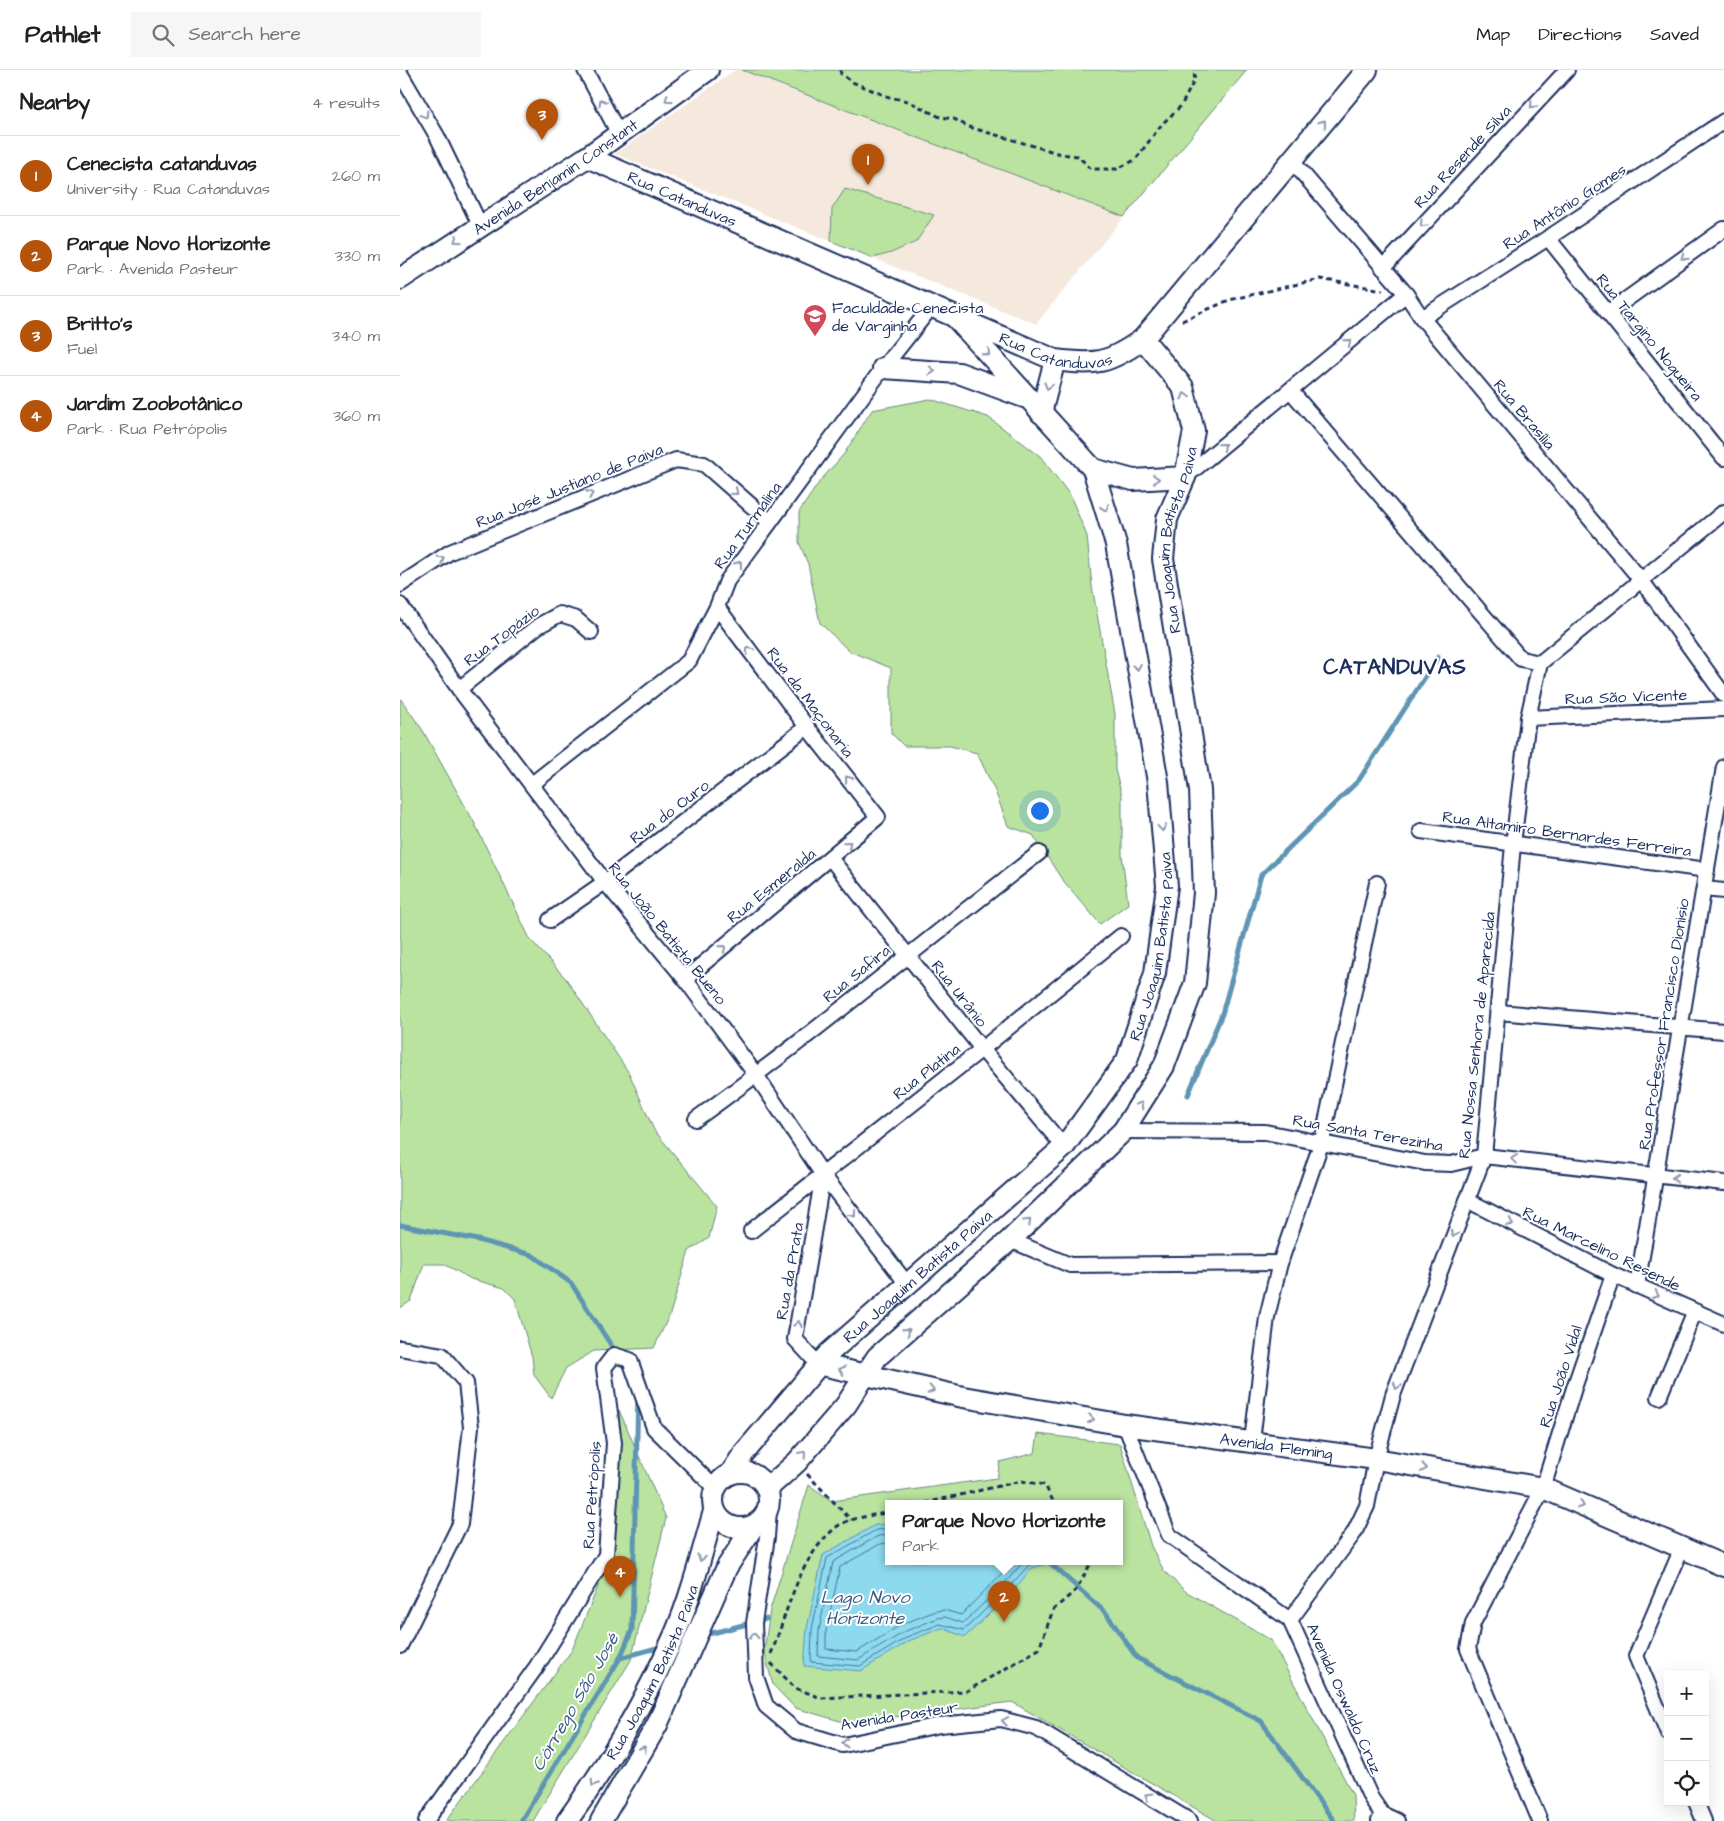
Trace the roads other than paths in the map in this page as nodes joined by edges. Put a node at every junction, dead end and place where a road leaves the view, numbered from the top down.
1 (586, 70) edge
2 (708, 70) edge
3 (1367, 70) edge
4 (1567, 70) edge
5 (400, 73) edge
6 (1724, 121) edge
7 (619, 134) junction
8 (587, 157) junction
9 (1292, 161) junction
10 (480, 225) junction
11 (1722, 233) edge
12 (1548, 238) junction
13 (1383, 268) junction
14 (400, 279) edge
15 (1406, 294) junction
16 (932, 306) junction
17 (1609, 312) junction
18 (955, 317) junction
19 (1422, 318) junction
20 (1143, 340) junction
21 (1055, 360) junction
22 (883, 368) junction
23 (1290, 390) junction
24 (1034, 405) junction
25 (1724, 458) edge
26 (1092, 469) junction
27 (1185, 477) junction
28 (1724, 512) edge
29 (770, 522) junction
30 (1642, 581) junction
31 (400, 585) edge
32 (400, 605) edge
33 (717, 607) junction
34 (591, 632) dead end
35 (1540, 663) junction
36 (459, 689) junction
37 (1724, 695) edge
38 (1724, 709) edge
39 (1528, 718) junction
40 (807, 728) junction
41 (1724, 767) edge
42 (532, 784) junction
43 (878, 817) joint
44 (1422, 831) dead end
45 (1513, 845) junction
46 (1039, 853) dead end
47 (831, 859) junction
48 (1707, 870) junction
49 (605, 882) junction
50 (1377, 884) dead end
51 (1704, 889) junction
52 (1724, 891) edge
53 (550, 920) dead end
54 (1121, 936) dead end
55 (907, 954) junction
56 (685, 979) junction
57 (1498, 1012) junction
58 (1681, 1027) junction
59 (1724, 1031) edge
60 (982, 1049) junction
61 (756, 1075) junction
62 (696, 1119) dead end
63 (1123, 1131) junction
64 (1322, 1141) junction
65 (1064, 1147) junction
66 (1484, 1156) junction
67 (823, 1175) junction
68 (1656, 1177) junction
69 (1724, 1183) edge
70 (1467, 1200) junction
71 (751, 1231) dead end
72 (1010, 1240) junction
73 (1280, 1263) junction
74 (1613, 1275) junction
75 (907, 1284) junction
76 (1637, 1286) junction
77 (1694, 1312) junction
78 (1724, 1324) edge
79 (400, 1348) edge
80 (818, 1364) junction
81 (866, 1376) junction
82 (1659, 1397) dead end
83 (1125, 1425) junction
84 (1252, 1441) junction
85 (1376, 1459) junction
86 (731, 1473) junction
87 (715, 1488) junction
88 (768, 1488) junction
89 (1543, 1488) junction
90 (769, 1510) junction
91 (714, 1511) junction
92 (753, 1527) junction
93 (1682, 1548) junction
94 (1724, 1566) edge
95 (1290, 1620) junction
96 (400, 1646) edge
97 (1664, 1723) edge
98 (1698, 1806) edge
99 (1380, 1818) edge
100 (426, 1821) edge
101 (567, 1821) edge
102 (601, 1821) edge
103 (1190, 1821) edge
104 (1397, 1821) edge
105 (1540, 1821) edge
106 (1704, 1821) edge

7 -> 1 street
2 -> 7 main road, Avenida Benjamin Constant
9 -> 3 main road, Rua Catanduvas
4 -> 13 street, Rua Resende Silva
5 -> 10 street
6 - 12 street, Rua Antônio Gomes
7 - 8 main road, Avenida Benjamin Constant
8 - 10 main road, Avenida Benjamin Constant
8 - 16 main road, Rua Catanduvas
9 - 13 street, Rua Brasília
9 - 20 main road, Rua Catanduvas
10 -> 14 main road, Avenida Benjamin Constant
11 -> 17 street
12 - 17 street, Rua Targino Nogueira
12 - 19 street, Rua Antônio Gomes
13 - 15 street, Rua Brasília
15 - 19 street, Rua Brasília
23 -> 15 street
16 - 18 main road, Rua Catanduvas
16 - 22 street, Rua Turmalina
17 - 25 street, Rua Targino Nogueira
18 - 21 main road, Rua Catanduvas
18 -> 24 main road, Rua Joaquim Batista Paiva
19 - 30 street, Rua Brasília
20 - 21 main road, Rua Catanduvas
27 -> 20 main road, Rua Joaquim Batista Paiva
21 -> 24 main road
22 -> 24 main road
22 - 29 street, Rua Turmalina
27 -> 23 street
23 - 35 street
24 - 26 main road, Rua Joaquim Batista Paiva
26 -> 27 main road
26 -> 65 main road, Rua Joaquim Batista Paiva
63 -> 27 main road, Rua Joaquim Batista Paiva
28 - 30 street
31 -> 29 street, Rua José Justiano de Paiva
33 -> 29 street, Rua Turmalina
30 - 35 street
30 - 37 street, Rua Brasília
32 - 36 street, Rua João Batista Bueno
40 -> 33 street, Rua da Maçonaria
33 - 42 street, Rua Turmalina
34 - 36 street, Rua Topázio
35 - 39 street, Rua Nossa Senhora de Aparecida
36 - 42 street, Rua João Batista Bueno
38 - 39 street, Rua São Vicente
39 - 45 street, Rua Nossa Senhora de Aparecida
43 -> 40 street, Rua da Maçonaria
40 - 49 street, Rua do Ouro
41 - 48 street, Rua Professor Francisco Dionisio
42 - 49 street, Rua João Batista Bueno
47 -> 43 street, Rua Esmeralda
44 - 45 street, Rua Altamiro Bernardes Ferreira
45 - 48 street, Rua Altamiro Bernardes Ferreira
45 - 57 street, Rua Nossa Senhora de Aparecida
46 - 55 street, Rua Safira
47 - 55 street, Rua Urânio
56 -> 47 street, Rua Esmeralda
48 - 51 street, Rua Professor Francisco Dionisio
49 - 53 street, Rua do Ouro
49 - 56 street, Rua João Batista Bueno
50 - 64 street
51 - 52 street
51 - 58 street, Rua Professor Francisco Dionisio
54 - 60 street, Rua Platina
55 - 60 street, Rua Urânio
55 - 61 street, Rua Safira
56 - 61 street, Rua João Batista Bueno
57 - 58 street
57 - 66 street, Rua Nossa Senhora de Aparecida
58 - 59 street
58 - 68 street, Rua Professor Francisco Dionisio
60 - 65 street, Rua Urânio
60 - 67 street, Rua Platina
61 - 62 street, Rua Safira
61 - 67 street, Rua João Batista Bueno
63 - 64 street, Rua Santa Terezinha
72 -> 63 main road, Rua Joaquim Batista Paiva
64 - 66 street, Rua Santa Terezinha
64 - 73 street
65 - 75 main road, Rua Joaquim Batista Paiva
68 -> 66 street, Rua Santa Terezinha
66 - 70 street, Rua Nossa Senhora de Aparecida
67 - 71 street, Rua Platina
67 -> 75 street, Rua João Batista Bueno
80 -> 67 street, Rua da Prata
69 -> 68 street, Rua Santa Terezinha
68 - 76 street, Rua Professor Francisco Dionisio
70 -> 74 street, Rua Marcelino Resende
70 -> 85 street, Rua Nossa Senhora de Aparecida
72 - 73 street
81 -> 72 main road, Rua Joaquim Batista Paiva
73 - 84 street
74 - 76 street, Rua Marcelino Resende
74 - 89 street, Rua João Vidal
75 - 80 main road, Rua Joaquim Batista Paiva
76 -> 77 street, Rua Marcelino Resende
77 - 78 street, Rua Marcelino Resende
77 - 82 street
79 - 96 street
81 -> 80 main road, Avenida Fleming
80 - 86 main road, Rua Joaquim Batista Paiva
81 -> 83 main road, Avenida Fleming
88 -> 81 main road, Rua Joaquim Batista Paiva
83 - 84 main road, Avenida Fleming
83 - 95 street
84 - 85 main road, Avenida Fleming
85 -> 89 main road, Avenida Fleming
85 - 95 street, Avenida Oswaldo Cruz
86 - 87 main road, Rua Joaquim Batista Paiva
86 - 88 main road
87 - 91 main road, Rua Joaquim Batista Paiva
87 - 100 street, Rua Petrópolis
88 - 90 main road
89 -> 93 main road, Avenida Fleming
89 - 105 street, Rua João Vidal
90 - 92 main road, Rua Joaquim Batista Paiva
103 -> 90 street, Avenida Pasteur
91 - 92 main road
91 -> 101 main road, Rua Joaquim Batista Paiva
102 -> 92 main road, Rua Joaquim Batista Paiva
93 - 94 main road, Avenida Fleming
93 - 97 street
95 - 99 street, Avenida Oswaldo Cruz
98 - 106 street
99 - 104 street

